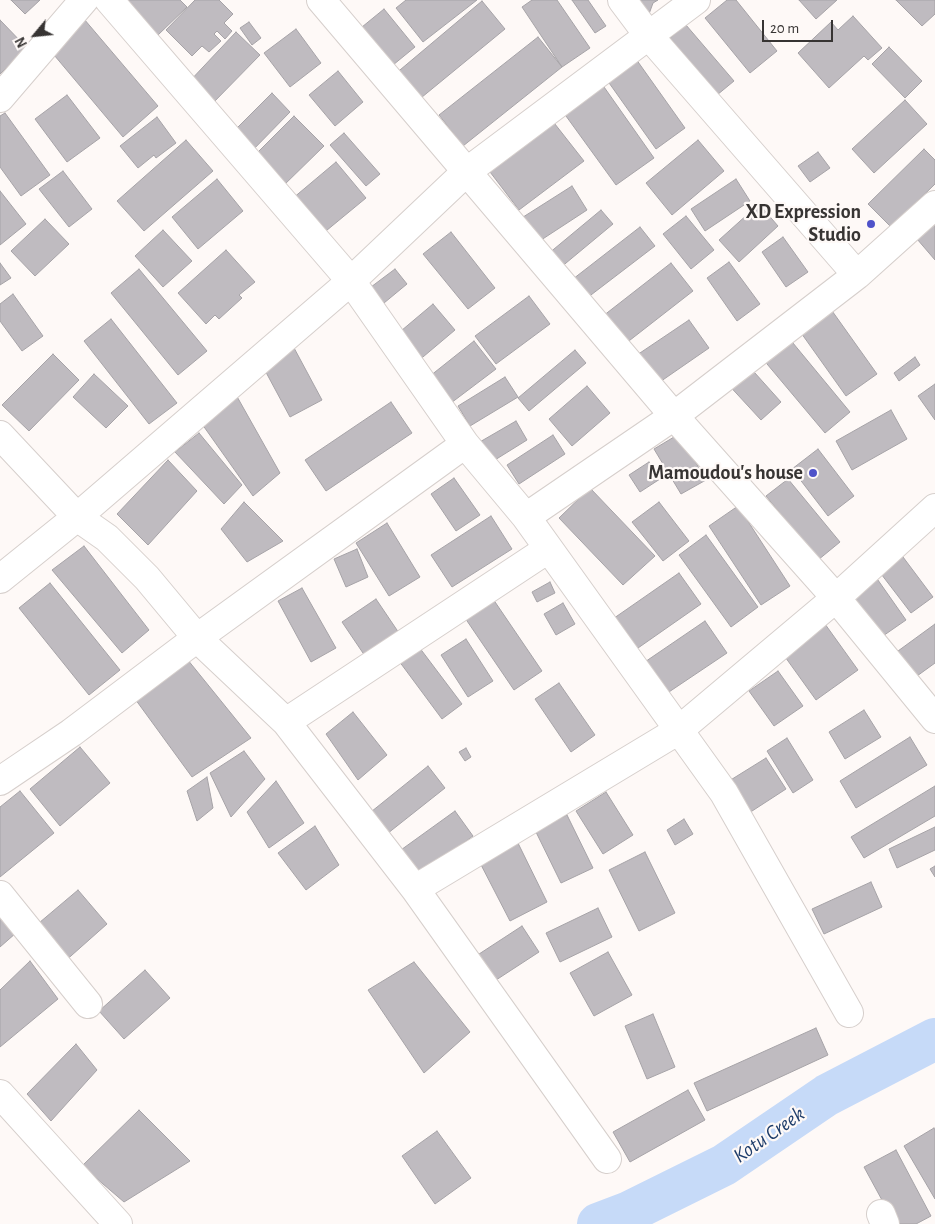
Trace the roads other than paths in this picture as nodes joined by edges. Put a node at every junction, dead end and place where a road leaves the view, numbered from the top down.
1 (84, 0) edge
2 (108, 0) edge
3 (321, 0) edge
4 (622, 0) edge
5 (696, 0) edge
6 (649, 36) junction
7 (0, 98) edge
8 (465, 173) junction
9 (935, 205) edge
10 (858, 275) junction
11 (350, 281) junction
12 (674, 416) junction
13 (0, 435) edge
14 (465, 444) junction
15 (935, 508) edge
16 (526, 517) junction
17 (77, 518) junction
18 (548, 549) junction
19 (0, 579) edge
20 (836, 598) junction
21 (197, 638) junction
22 (935, 719) edge
23 (286, 722) junction
24 (679, 730) junction
25 (0, 781) edge
26 (415, 889) junction
27 (0, 895) edge
28 (88, 1004) dead end
29 (849, 1013) dead end
30 (0, 1094) edge
31 (607, 1159) dead end
32 (118, 1224) edge

1 - 7 street
2 - 11 street
3 - 8 street
4 - 6 street
5 - 6 street
6 - 8 street
6 - 10 street
8 - 11 street
8 - 12 street
9 - 10 street
10 - 12 street
11 - 14 street
11 - 17 street
12 - 16 street
12 - 20 street
13 - 17 street
14 - 16 street
14 - 21 street
15 - 20 street
16 - 18 street
17 - 19 street
17 - 21 street
18 - 23 street
18 - 24 street
20 - 22 street
20 - 24 street
21 - 23 street
21 - 25 street
23 - 26 street
24 - 26 street
24 - 29 street
26 - 31 street
27 - 28 street
30 - 32 street

